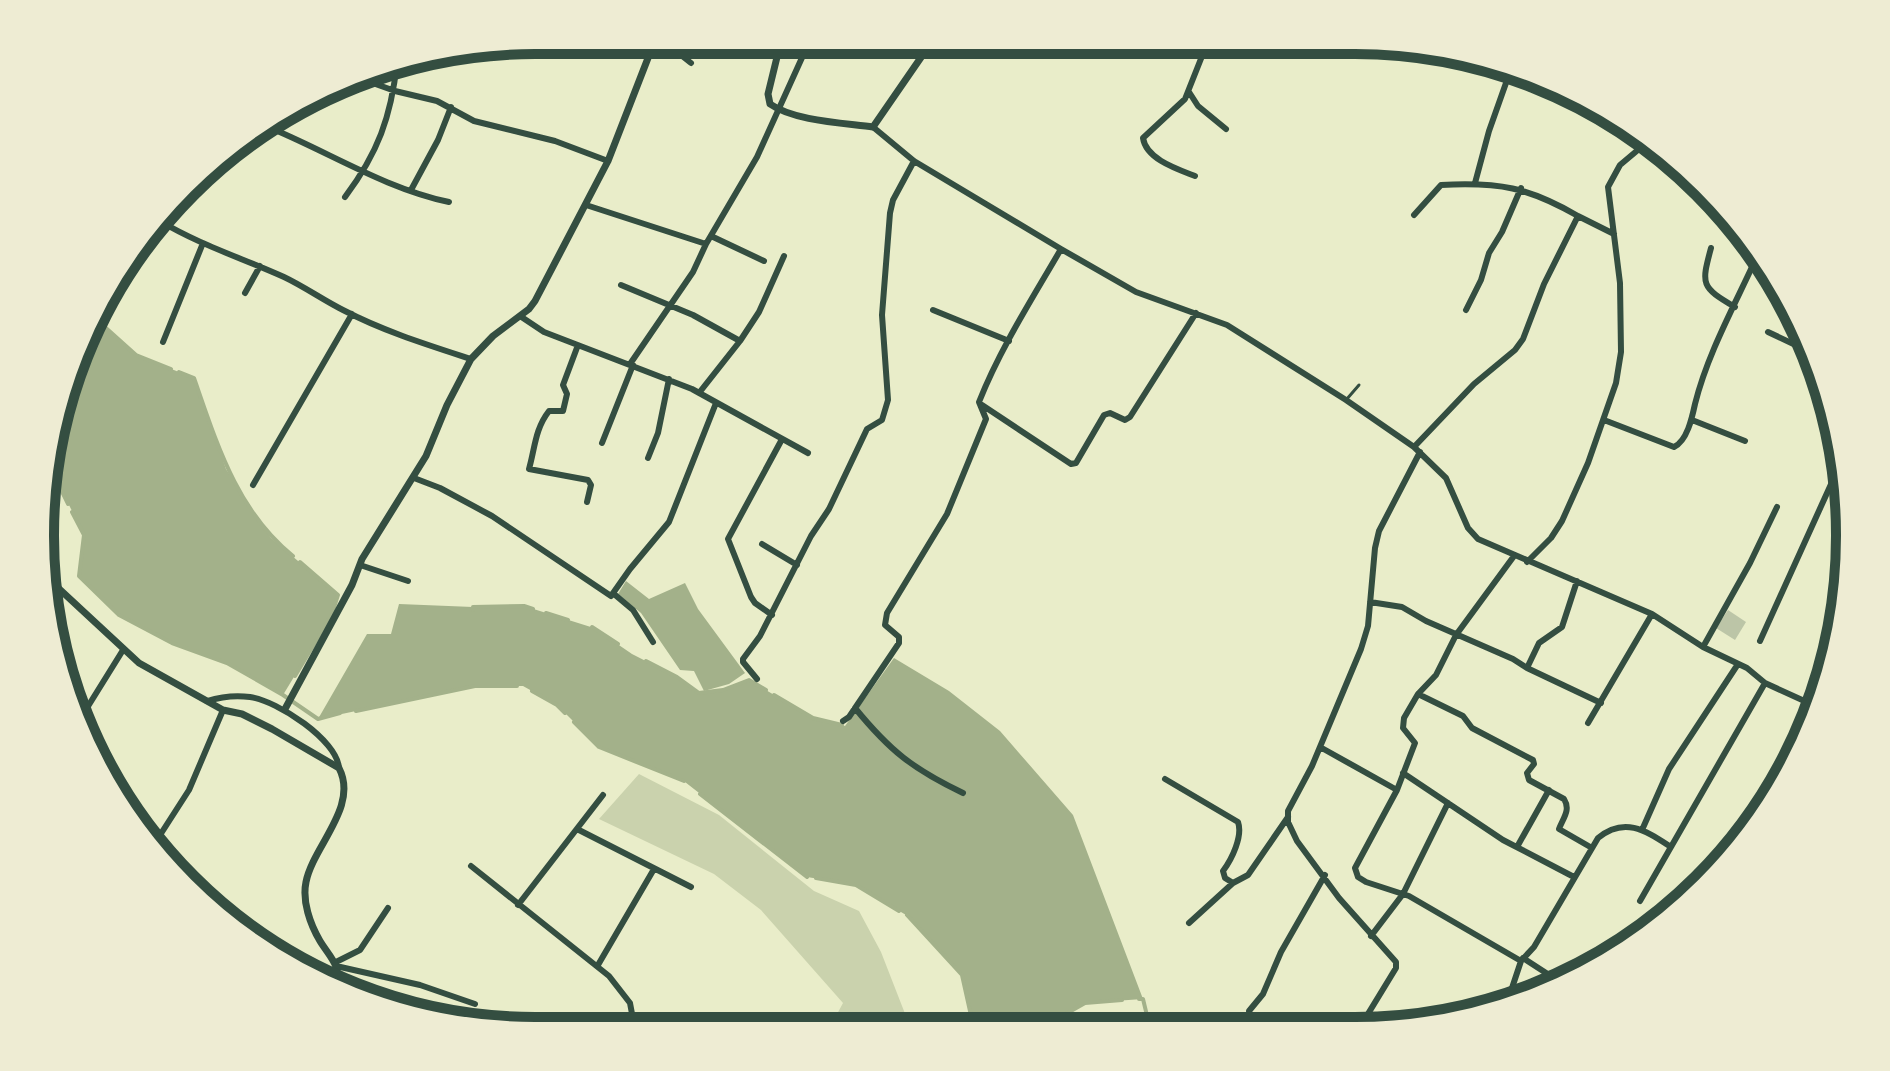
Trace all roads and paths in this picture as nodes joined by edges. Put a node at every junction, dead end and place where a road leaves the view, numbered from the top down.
1 (650, 54) edge
2 (680, 54) edge
3 (778, 54) edge
4 (804, 54) edge
5 (925, 54) edge
6 (1203, 54) edge
7 (691, 63) dead end
8 (396, 75) edge
9 (1507, 79) edge
10 (373, 83) edge
11 (395, 91) junction
12 (1189, 92) junction
13 (451, 107) junction
14 (778, 110) junction
15 (873, 127) junction
16 (1226, 129) dead end
17 (275, 130) dead end
18 (1640, 148) edge
19 (608, 161) junction
20 (914, 161) junction
21 (364, 172) junction
22 (1195, 176) dead end
23 (1475, 183) junction
24 (1521, 188) junction
25 (411, 190) junction
26 (345, 197) dead end
27 (449, 202) dead end
28 (586, 205) junction
29 (1414, 215) dead end
30 (1578, 216) junction
31 (167, 225) edge
32 (1614, 234) junction
33 (711, 236) junction
34 (203, 243) junction
35 (706, 244) junction
36 (1711, 248) dead end
37 (1061, 249) junction
38 (784, 256) dead end
39 (764, 261) dead end
40 (1753, 265) edge
41 (260, 266) junction
42 (621, 285) dead end
43 (245, 293) dead end
44 (669, 304) junction
45 (1735, 307) junction
46 (933, 310) dead end
47 (1466, 310) dead end
48 (1196, 313) junction
49 (352, 314) junction
50 (520, 316) junction
51 (1768, 332) dead end
52 (740, 341) junction
53 (1009, 341) junction
54 (163, 342) dead end
55 (578, 345) junction
56 (1796, 345) edge
57 (471, 359) junction
58 (632, 364) junction
59 (669, 379) junction
60 (1359, 385) dead end
61 (699, 393) junction
62 (1346, 400) junction
63 (979, 402) junction
64 (716, 403) junction
65 (1604, 420) junction
66 (1692, 420) junction
67 (781, 441) junction
68 (1745, 441) dead end
69 (602, 443) dead end
70 (1417, 450) junction
71 (808, 453) dead end
72 (648, 458) dead end
73 (414, 478) junction
74 (1833, 480) edge
75 (253, 485) dead end
76 (587, 502) dead end
77 (1777, 507) dead end
78 (762, 544) dead end
79 (1514, 556) junction
80 (1527, 562) junction
81 (360, 565) junction
82 (797, 565) junction
83 (408, 581) dead end
84 (1577, 581) junction
85 (57, 587) edge
86 (61, 591) junction
87 (614, 594) junction
88 (58, 595) edge
89 (1370, 602) junction
90 (1652, 614) junction
91 (772, 615) junction
92 (1456, 635) junction
93 (1760, 641) dead end
94 (653, 642) dead end
95 (1703, 647) junction
96 (123, 650) junction
97 (1738, 664) junction
98 (1527, 668) junction
99 (757, 679) dead end
100 (1765, 683) junction
101 (1418, 694) junction
102 (207, 701) junction
103 (1806, 702) edge
104 (1601, 703) junction
105 (285, 707) junction
106 (87, 708) edge
107 (856, 709) junction
108 (223, 710) junction
109 (843, 721) dead end
110 (1588, 723) dead end
111 (1320, 747) junction
112 (341, 771) junction
113 (1403, 773) junction
114 (1165, 779) dead end
115 (1397, 790) junction
116 (1549, 790) junction
117 (963, 793) dead end
118 (603, 795) dead end
119 (1448, 803) junction
120 (1288, 817) junction
121 (577, 829) junction
122 (1642, 830) junction
123 (159, 836) edge
124 (1517, 847) junction
125 (1671, 847) junction
126 (1592, 848) junction
127 (471, 866) dead end
128 (654, 869) junction
129 (1325, 875) junction
130 (1574, 877) junction
131 (1233, 883) junction
132 (691, 887) dead end
133 (1403, 894) junction
134 (1640, 901) dead end
135 (518, 905) junction
136 (388, 908) dead end
137 (1189, 923) dead end
138 (1371, 936) junction
139 (1522, 960) junction
140 (336, 964) junction
141 (598, 965) junction
142 (336, 973) edge
143 (1549, 975) edge
144 (1512, 990) edge
145 (475, 1004) dead end
146 (633, 1017) edge
147 (1250, 1017) edge
148 (1366, 1017) edge

1 - 19 street
2 - 7 street
3 - 14 street
4 - 14 street
5 - 15 street
6 - 12 street
8 - 11 street
9 - 23 street
10 - 11 street
11 - 13 street
11 - 21 street
12 - 16 street
12 - 22 street
13 - 19 street
13 - 25 street
14 - 15 street
14 - 33 street
15 - 20 street
17 - 21 street
18 - 32 street
19 - 28 street
20 - 37 street
20 - 82 street
21 - 25 street
21 - 26 street
23 - 24 street
23 - 29 street
24 - 30 street
24 - 47 street
25 - 27 street
28 - 35 street
28 - 50 street
30 - 32 street
30 - 70 street
31 - 34 street
32 - 65 street
33 - 35 street
33 - 39 street
34 - 41 street
34 - 54 street
35 - 44 street
36 - 45 street
37 - 48 street
37 - 53 street
38 - 52 street
40 - 45 street
41 - 43 street
41 - 49 street
42 - 44 street
44 - 52 street
44 - 58 street
45 - 66 street
46 - 53 street
48 - 62 street
48 - 63 street
49 - 57 street
49 - 75 street
50 - 55 street
50 - 57 street
51 - 56 street
52 - 61 street
53 - 63 street
55 - 58 street
55 - 76 street
57 - 73 street
58 - 59 street
58 - 69 street
59 - 61 street
59 - 72 street
60 - 62 lane
61 - 64 street
62 - 70 street
63 - 107 street
64 - 67 street
64 - 87 street
65 - 66 street
65 - 80 street
66 - 68 street
67 - 71 street
67 - 91 street
70 - 79 street
70 - 89 street
73 - 81 street
73 - 87 street
74 - 93 street
77 - 95 street
78 - 82 street
79 - 80 street
79 - 92 street
80 - 84 street
81 - 83 street
81 - 105 street
82 - 91 street
84 - 90 street
84 - 98 street
85 - 86 street
86 - 88 street
86 - 96 street
87 - 94 street
89 - 92 street
89 - 111 street
90 - 95 street
90 - 104 street
91 - 99 street
92 - 98 street
92 - 101 street
95 - 97 street
96 - 102 street
96 - 106 street
97 - 100 street
97 - 122 street
98 - 104 street
100 - 103 street
100 - 125 street
101 - 113 street
101 - 116 street
102 - 105 street
102 - 108 street
104 - 110 street
105 - 112 street
107 - 109 street
107 - 117 street
108 - 112 street
108 - 123 street
111 - 115 street
111 - 120 street
112 - 140 street
113 - 115 street
113 - 119 street
114 - 131 street
115 - 133 street
116 - 124 street
116 - 126 street
118 - 121 street
119 - 124 street
119 - 133 street
120 - 129 street
120 - 131 street
121 - 128 street
121 - 135 street
122 - 125 street
122 - 126 street
124 - 130 street
125 - 134 street
126 - 130 street
127 - 135 street
128 - 132 street
128 - 141 street
129 - 138 street
129 - 147 street
130 - 139 street
131 - 137 street
133 - 138 street
133 - 139 street
135 - 141 street
136 - 140 street
138 - 148 street
139 - 143 street
139 - 144 street
140 - 142 street
140 - 145 street
141 - 146 street

